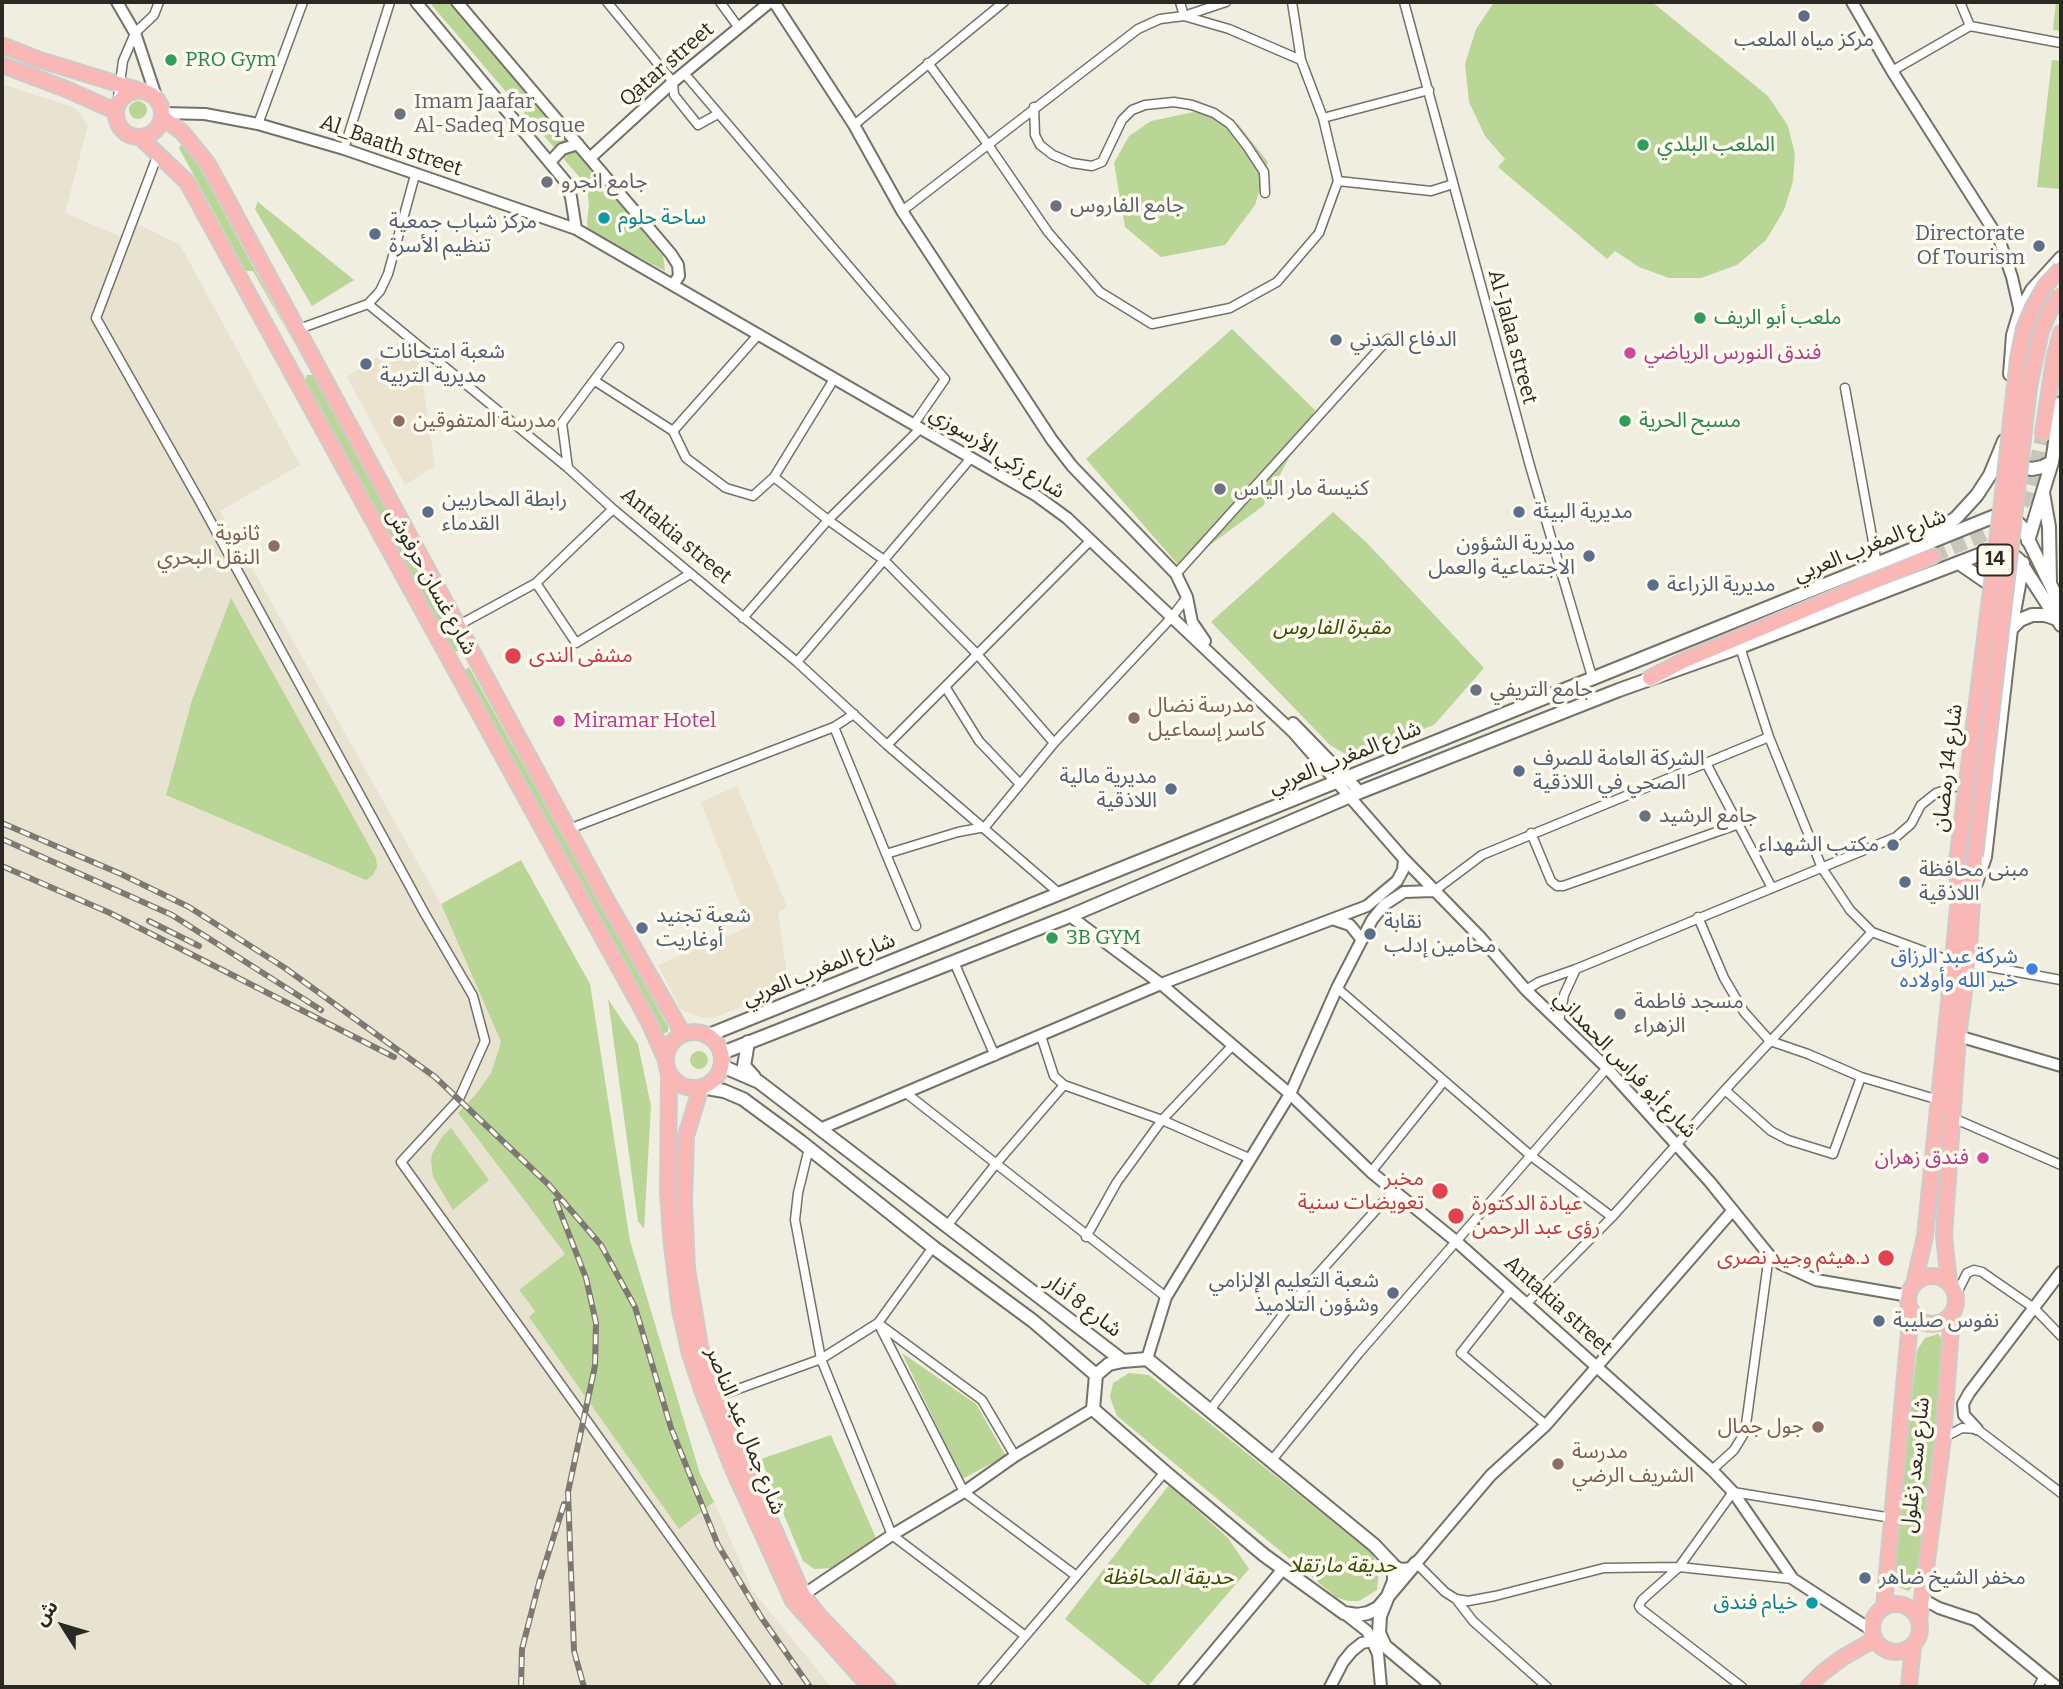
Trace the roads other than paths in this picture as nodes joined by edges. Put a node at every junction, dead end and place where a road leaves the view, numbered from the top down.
1 (117, 2) edge
2 (159, 2) edge
3 (303, 2) edge
4 (390, 2) edge
5 (416, 2) edge
6 (457, 2) edge
7 (607, 2) edge
8 (719, 2) edge
9 (772, 2) edge
10 (1004, 2) edge
11 (1180, 2) edge
12 (1226, 2) edge
13 (1292, 2) edge
14 (1404, 2) edge
15 (1852, 2) edge
16 (1959, 2) edge
17 (1184, 16) junction
18 (1970, 26) junction
19 (739, 28) junction
20 (135, 33) junction
21 (2061, 43) edge
22 (2, 45) edge
23 (40, 60) junction
24 (1301, 60) junction
25 (928, 63) junction
26 (2, 65) edge
27 (1892, 71) junction
28 (684, 74) junction
29 (34, 77) junction
30 (673, 82) junction
31 (120, 84) junction
32 (138, 90) junction
33 (1429, 90) junction
34 (1034, 107) junction
35 (116, 108) junction
36 (161, 110) junction
37 (718, 114) junction
38 (1323, 118) junction
39 (258, 124) junction
40 (854, 125) junction
41 (140, 137) junction
42 (578, 144) junction
43 (989, 146) junction
44 (344, 149) junction
45 (158, 154) junction
46 (590, 158) junction
47 (551, 161) junction
48 (415, 175) junction
49 (1338, 181) junction
50 (1452, 184) junction
51 (1265, 193) dead end
52 (902, 211) junction
53 (576, 229) junction
54 (2061, 258) edge
55 (235, 268) junction
56 (2061, 269) edge
57 (673, 285) junction
58 (2061, 294) edge
59 (368, 304) junction
60 (2020, 312) junction
61 (299, 329) junction
62 (2061, 332) edge
63 (758, 335) junction
64 (1388, 339) dead end
65 (619, 347) dead end
66 (310, 350) junction
67 (834, 379) junction
68 (595, 381) junction
69 (1845, 388) dead end
70 (2061, 402) edge
71 (918, 426) junction
72 (673, 431) junction
73 (2043, 433) tunnel mouth
74 (2004, 441) junction
75 (971, 457) junction
76 (2052, 462) junction
77 (568, 468) junction
78 (774, 477) junction
79 (2043, 492) junction
80 (612, 509) junction
81 (1995, 516) junction
82 (828, 520) junction
83 (2028, 540) junction
84 (1090, 541) junction
85 (1989, 551) junction
86 (1933, 556) tunnel mouth
87 (1894, 557) junction
88 (884, 560) junction
89 (1959, 563) junction
90 (1877, 564) junction
91 (2023, 566) junction
92 (690, 574) junction
93 (1176, 574) junction
94 (536, 583) junction
95 (1988, 583) junction
96 (2051, 587) junction
97 (1187, 597) junction
98 (2061, 606) edge
99 (1171, 617) junction
100 (743, 618) junction
101 (2059, 622) edge
102 (459, 625) junction
103 (2011, 629) junction
104 (1740, 647) junction
105 (472, 653) junction
106 (977, 654) junction
107 (797, 662) junction
108 (452, 664) junction
109 (1650, 678) junction
110 (1593, 680) junction
111 (946, 688) junction
112 (854, 714) junction
113 (834, 727) junction
114 (1769, 737) junction
115 (1054, 743) junction
116 (887, 745) junction
117 (1706, 763) junction
118 (1342, 779) junction
119 (1020, 784) junction
120 (1961, 785) junction
121 (1354, 794) junction
122 (1740, 824) junction
123 (985, 827) junction
124 (569, 829) junction
125 (1531, 833) junction
126 (886, 854) junction
127 (1404, 859) junction
128 (1822, 868) junction
129 (1772, 888) junction
130 (1434, 891) junction
131 (1060, 894) junction
132 (1966, 894) junction
133 (1070, 916) junction
134 (1698, 918) junction
135 (1334, 920) junction
136 (916, 926) dead end
137 (1872, 932) junction
138 (1362, 940) junction
139 (1953, 961) junction
140 (954, 962) junction
141 (1968, 963) junction
142 (1576, 969) junction
143 (2061, 981) edge
144 (1161, 984) junction
145 (1337, 988) junction
146 (1527, 990) junction
147 (1559, 1022) junction
148 (683, 1034) junction
149 (709, 1035) junction
150 (1958, 1036) junction
151 (1041, 1037) junction
152 (1770, 1041) junction
153 (748, 1042) junction
154 (1232, 1046) junction
155 (995, 1056) junction
156 (722, 1059) junction
157 (667, 1066) junction
158 (2061, 1066) edge
159 (1607, 1068) junction
160 (1861, 1077) junction
161 (1444, 1080) junction
162 (759, 1082) junction
163 (1064, 1085) junction
164 (701, 1087) junction
165 (1726, 1090) junction
166 (906, 1093) junction
167 (1290, 1094) junction
168 (1939, 1100) junction
169 (1953, 1118) junction
170 (1162, 1120) junction
171 (820, 1129) junction
172 (1676, 1145) junction
173 (809, 1148) junction
174 (1530, 1155) junction
175 (1248, 1158) junction
176 (995, 1165) junction
177 (2061, 1165) edge
178 (1371, 1172) junction
179 (1393, 1191) junction
180 (1733, 1210) junction
181 (1612, 1217) junction
182 (946, 1227) junction
183 (1086, 1237) junction
184 (1457, 1242) junction
185 (933, 1247) junction
186 (1769, 1255) junction
187 (2061, 1272) edge
188 (1953, 1289) junction
189 (1511, 1290) junction
190 (1166, 1297) junction
191 (1911, 1297) junction
192 (1526, 1304) junction
193 (2034, 1308) junction
194 (1952, 1314) junction
195 (878, 1323) junction
196 (2061, 1335) edge
197 (821, 1359) junction
198 (1147, 1359) junction
199 (1123, 1360) junction
200 (1596, 1366) junction
201 (1096, 1375) junction
202 (716, 1397) junction
203 (1094, 1409) junction
204 (1210, 1410) junction
205 (1546, 1425) junction
206 (1977, 1429) junction
207 (1943, 1438) junction
208 (1015, 1456) junction
209 (1272, 1460) junction
210 (1712, 1470) junction
211 (1164, 1472) junction
212 (964, 1492) junction
213 (1733, 1492) junction
214 (2061, 1493) edge
215 (1892, 1518) junction
216 (892, 1535) junction
217 (1416, 1563) junction
218 (1393, 1565) junction
219 (1679, 1567) junction
220 (1283, 1569) junction
221 (1075, 1575) junction
222 (1793, 1579) junction
223 (803, 1595) junction
224 (1388, 1598) junction
225 (1921, 1598) junction
226 (1456, 1599) junction
227 (1884, 1608) junction
228 (1344, 1613) junction
229 (1919, 1621) junction
230 (1024, 1635) junction
231 (1874, 1635) junction
232 (1372, 1641) junction
233 (1913, 1645) junction
234 (1385, 1646) junction
235 (2040, 1683) edge
236 (778, 1687) edge
237 (870, 1687) edge
238 (888, 1687) edge
239 (982, 1687) edge
240 (1184, 1687) edge
241 (1330, 1687) edge
242 (1381, 1687) edge
243 (1434, 1687) edge
244 (1547, 1687) edge
245 (1742, 1687) edge
246 (1808, 1687) edge
247 (1909, 1687) edge
248 (2057, 1687) edge

1 - 20 street
2 - 20 street
3 - 39 street
4 - 44 street
5 - 47 street
6 - 42 street
7 - 30 street
8 - 19 street
9 - 19 street, Qatar street
9 - 40 street
10 - 25 street
11 - 17 street
12 - 17 street
13 - 24 street
14 - 33 street, Al-Jalaa street
15 - 27 street
16 - 18 street
17 - 24 street
17 - 34 street
18 - 21 street
18 - 27 street
19 - 28 street, Qatar street
20 - 31 street
20 - 36 street
22 - 23 main road
23 - 29 main road
23 - 31 main road
24 - 38 street
25 - 40 street
25 - 43 street
26 - 29 main road
27 - 60 street
28 - 30 street, Qatar street
28 - 37 street
29 - 35 main road
30 - 37 street
30 - 46 street, Qatar street
31 - 32 main road
31 - 35 street
32 - 35 main road
32 - 36 main road
33 - 38 street
33 - 50 street, Al-Jalaa street
34 - 43 street
34 - 51 street
35 - 41 main road
36 - 39 street, Al_Baath street
36 - 41 main road
36 - 61 main road, شارع غسان حرفوش
37 - 71 street
38 - 49 street
39 - 44 street, Al_Baath street
40 - 52 street
41 - 45 main road, شارع غسان حرفوش
42 - 46 street
42 - 47 street
43 - 49 street
43 - 52 street
44 - 48 street, Al_Baath street
45 - 55 main road, شارع غسان حرفوش
45 - 236 street
46 - 57 street
47 - 53 street
48 - 53 street, Al_Baath street
48 - 59 street
49 - 50 street
50 - 110 street, Al-Jalaa street
52 - 93 street
53 - 57 street, Al_Baath street
54 - 60 main road
55 - 66 main road
55 - 108 main road, شارع غسان حرفوش
56 - 132 main road, شارع 14 رمضان / 14, bridge
57 - 63 street, شارع زكي الأرسوزي
58 - 132 main road, شارع 14 رمضان / 14, bridge
59 - 61 street
59 - 77 street, Antakia street
60 - 74 main road
61 - 66 main road, شارع غسان حرفوش
62 - 73 main road
63 - 67 street, شارع زكي الأرسوزي
63 - 72 street
64 - 93 street
65 - 68 street
66 - 102 main road, شارع غسان حرفوش
67 - 71 street, شارع زكي الأرسوزي
67 - 78 street
68 - 72 street
68 - 77 street
69 - 90 street
70 - 76 main road
71 - 75 street, شارع زكي الأرسوزي
71 - 82 street
72 - 78 street
74 - 76 main road
74 - 81 main road
74 - 87 main road
75 - 84 street, شارع زكي الأرسوزي
75 - 88 street
76 - 79 main road
77 - 80 street, Antakia street
78 - 82 street
79 - 83 main road
79 - 96 main road
80 - 92 street, Antakia street
80 - 94 street
81 - 83 main road
81 - 85 main road
81 - 87 main road, شارع المغرب العربي
82 - 88 street
82 - 100 street
83 - 91 main road
83 - 96 main road
84 - 99 street, شارع زكي الأرسوزي
84 - 106 street
85 - 89 main road, شارع المغرب العربي
85 - 91 main road
85 - 95 main road
86 - 109 main road
87 - 90 main road, شارع المغرب العربي
88 - 106 street
88 - 107 street
89 - 95 main road
89 - 104 main road, شارع المغرب العربي
90 - 110 main road, شارع المغرب العربي
91 - 101 main road
91 - 103 main road
92 - 94 street
92 - 100 street, Antakia street
93 - 97 street
94 - 102 street
95 - 120 main road
96 - 98 main road
97 - 99 street
97 - 118 street
99 - 115 street
99 - 118 street, شارع زكي الأرسوزي
100 - 107 street, Antakia street
101 - 103 main road
102 - 105 main road, شارع غسان حرفوش
103 - 132 main road
104 - 109 main road, شارع المغرب العربي
104 - 114 street
105 - 108 main road
105 - 124 main road, شارع غسان حرفوش
106 - 111 street
106 - 115 street
107 - 112 street, Antakia street
108 - 157 main road, شارع غسان حرفوش
109 - 121 main road, شارع المغرب العربي
110 - 118 main road, شارع المغرب العربي
111 - 116 street
111 - 119 street
112 - 113 street
112 - 116 street, Antakia street
113 - 124 street
113 - 126 street
114 - 117 street
114 - 128 street
115 - 119 street
116 - 123 street, Antakia street
117 - 122 street
117 - 125 street
118 - 121 street, شارع زكي الأرسوزي
118 - 131 main road, شارع المغرب العربي
119 - 123 street
120 - 128 street
120 - 132 main road
121 - 127 street, شارع أبو فراس الحمداني
121 - 133 main road, شارع المغرب العربي
122 - 125 street
122 - 129 street
123 - 126 street
123 - 131 street, Antakia street
124 - 148 main road, شارع غسان حرفوش
125 - 130 street
126 - 136 street
127 - 130 street, شارع أبو فراس الحمداني
127 - 135 street
128 - 129 street
128 - 137 street
129 - 134 street
130 - 138 street
130 - 146 street, شارع أبو فراس الحمداني
131 - 149 main road, شارع المغرب العربي
132 - 139 main road, شارع 14 رمضان
132 - 141 main road, شارع 14 رمضان
133 - 140 main road, شارع المغرب العربي
133 - 144 street, Antakia street
134 - 142 street
134 - 152 street
135 - 138 street
135 - 144 street
137 - 139 street
137 - 152 street
138 - 145 street
139 - 168 main road, شارع 14 رمضان
140 - 153 main road, شارع المغرب العربي
140 - 155 street
141 - 143 street
141 - 150 main road, شارع 14 رمضان
142 - 146 street
142 - 147 street
144 - 151 street
144 - 154 street, Antakia street
145 - 161 street
145 - 167 street
146 - 147 street, شارع أبو فراس الحمداني
147 - 159 street, شارع أبو فراس الحمداني
148 - 149 main road
148 - 157 main road
149 - 156 main road
150 - 158 street
150 - 169 main road, شارع 14 رمضان
151 - 155 street
151 - 163 street
152 - 160 street
152 - 165 street
153 - 156 main road, شارع المغرب العربي
153 - 162 main road
154 - 167 street, Antakia street
154 - 170 street
155 - 166 street
156 - 162 main road, شارع 8 أذار
156 - 164 main road
157 - 164 main road
157 - 237 main road, شارع جمال عبد الناصر
159 - 172 street, شارع أبو فراس الحمداني
159 - 174 street
160 - 165 street
160 - 168 street
161 - 174 street
161 - 178 street
162 - 171 main road, شارع 8 أذار
163 - 170 street
163 - 176 street
164 - 173 main road
164 - 202 main road
165 - 172 street
166 - 171 street
166 - 176 street
167 - 175 street
167 - 178 street, Antakia street
168 - 191 main road, شارع 14 رمضان
169 - 177 street
169 - 188 main road, شارع 14 رمضان
170 - 175 street
170 - 183 street
171 - 182 main road, شارع 8 أذار
172 - 180 street, شارع أبو فراس الحمداني
172 - 181 street
173 - 185 main road
173 - 197 street
174 - 181 street
174 - 184 street
175 - 190 street
176 - 182 street
176 - 183 street
178 - 179 street, Antakia street
179 - 184 street, Antakia street
179 - 204 street
180 - 186 street, شارع أبو فراس الحمداني
180 - 200 street
181 - 192 street
182 - 199 main road, شارع 8 أذار
183 - 190 street
184 - 189 street, Antakia street
184 - 209 street
185 - 195 street
185 - 201 main road
186 - 191 street, شارع أبو فراس الحمداني
186 - 210 street
187 - 193 street
188 - 191 main road
188 - 193 street
188 - 194 main road
189 - 192 street, Antakia street
189 - 205 street
190 - 198 street
191 - 194 main road
191 - 215 main road, شارع سعد زغلول
192 - 200 street, Antakia street
193 - 196 street
193 - 206 street
194 - 207 main road, شارع سعد زغلول
195 - 197 street
195 - 208 street
195 - 212 street
197 - 202 street
197 - 216 street
198 - 199 main road, شارع 8 أذار
198 - 204 main road
199 - 201 main road
200 - 205 street
200 - 210 street, Antakia street
201 - 203 main road
202 - 223 main road
203 - 208 street
203 - 211 main road
204 - 209 main road
205 - 217 street
206 - 207 street
206 - 214 street
207 - 225 main road, شارع سعد زغلول
208 - 212 street
209 - 218 main road
210 - 213 street, Antakia street
211 - 220 main road
211 - 221 street
212 - 216 street
212 - 221 street
213 - 215 street
213 - 219 street
213 - 222 street, Antakia street
215 - 227 main road, شارع سعد زغلول
216 - 223 street
216 - 230 street
217 - 218 street
217 - 224 main road
217 - 226 street
218 - 224 main road
219 - 222 street
219 - 226 street
219 - 245 street
220 - 228 main road
220 - 240 street
221 - 230 street
222 - 231 street, Antakia street
223 - 238 main road
224 - 228 main road
224 - 234 main road
225 - 229 main road, شارع سعد زغلول
225 - 235 street
226 - 244 street
227 - 229 main road
227 - 231 main road
228 - 232 street
229 - 233 main road
230 - 239 street
231 - 233 main road
231 - 246 main road
232 - 234 street
232 - 241 street
232 - 242 street
233 - 247 main road
234 - 243 main road
235 - 248 street

